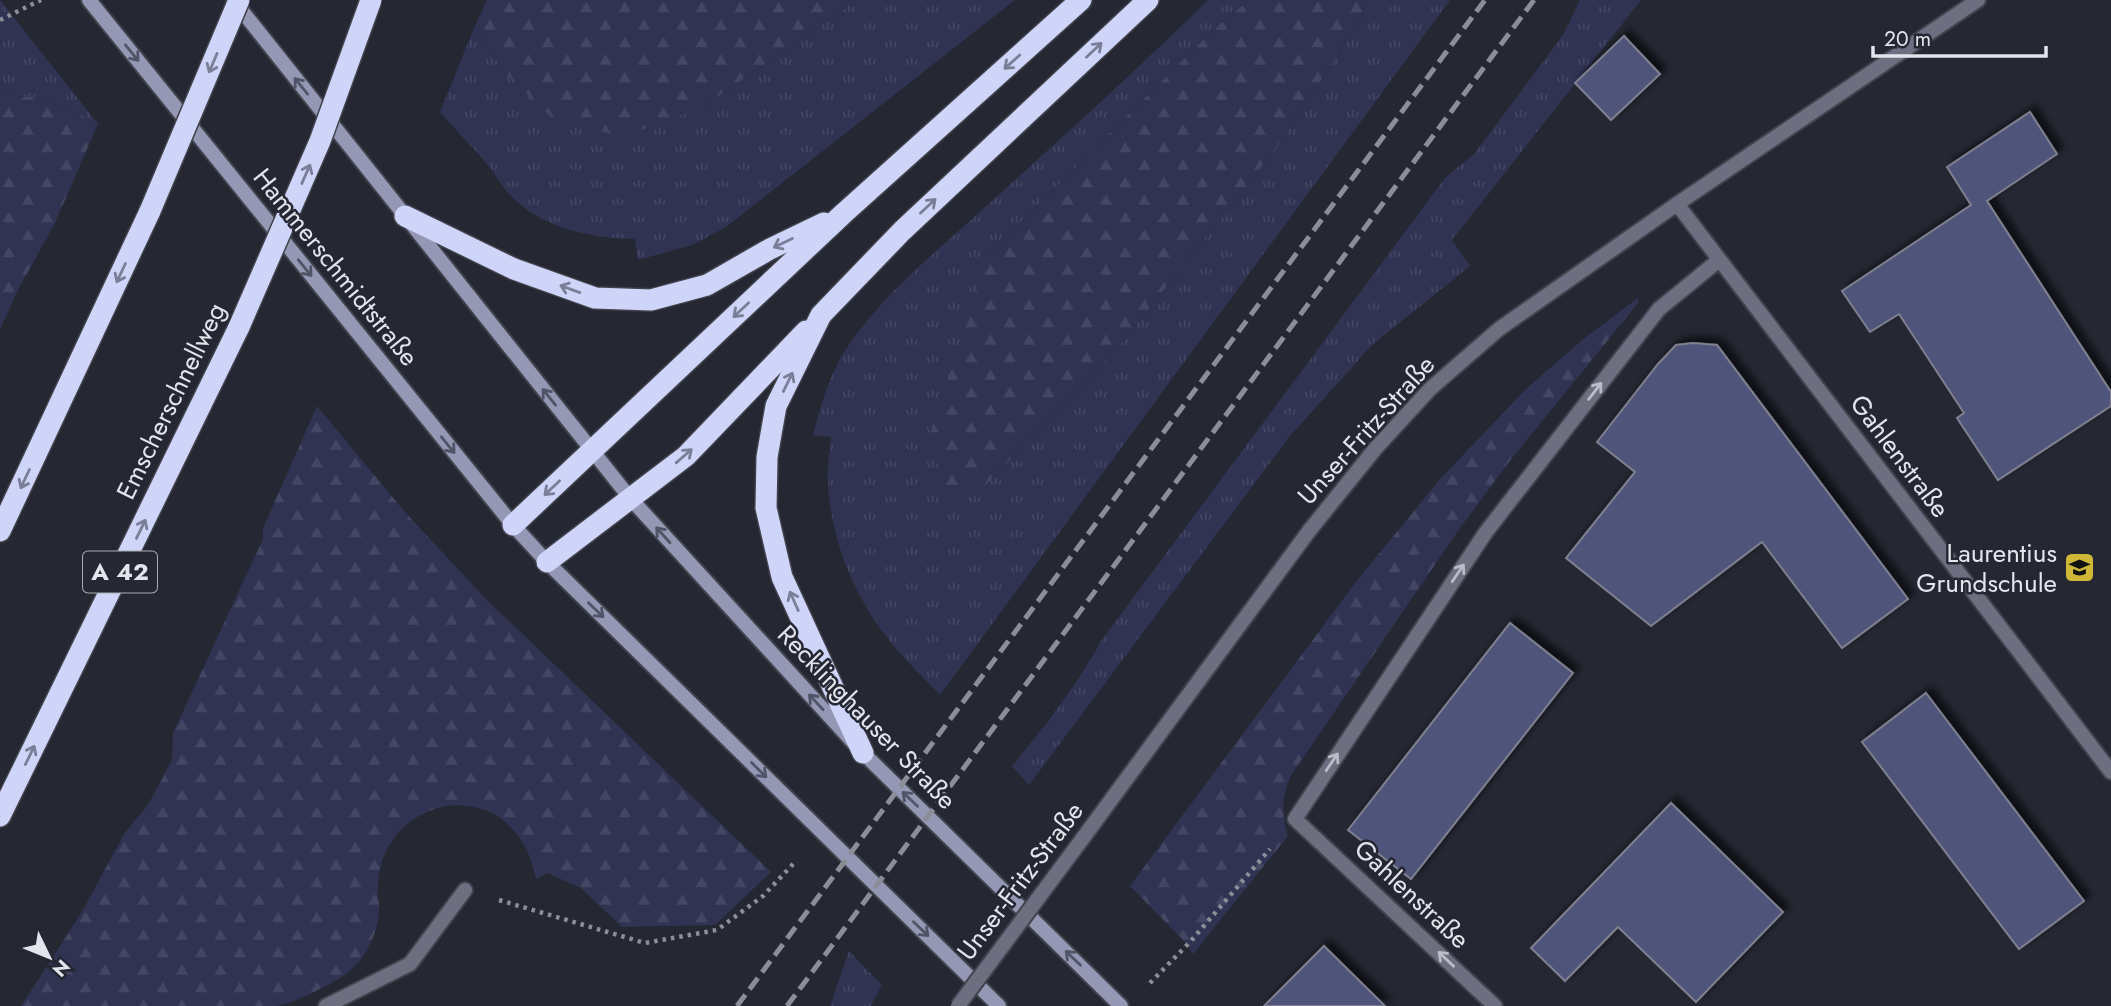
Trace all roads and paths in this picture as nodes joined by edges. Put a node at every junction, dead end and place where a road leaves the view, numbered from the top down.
1 (41, 0) edge
2 (89, 0) edge
3 (233, 0) edge
4 (239, 0) edge
5 (371, 0) edge
6 (1081, 0) edge
7 (1148, 0) edge
8 (1978, 0) edge
9 (0, 20) edge
10 (1677, 204) junction
11 (844, 213) junction
12 (405, 215) junction
13 (1719, 260) junction
14 (821, 315) junction
15 (591, 450) junction
16 (630, 498) junction
17 (513, 525) junction
18 (0, 531) edge
19 (547, 562) junction
20 (863, 752) junction
21 (2111, 772) edge
22 (0, 817) edge
23 (1265, 857) dead end
24 (778, 881) dead end
25 (465, 890) joint
26 (1145, 988) dead end
27 (326, 1006) edge
28 (958, 1006) edge
29 (999, 1006) edge
30 (1121, 1006) edge
31 (1495, 1006) edge

1 - 9 path
2 -> 17 main road, Hammerschmidtstraße
12 -> 3 main road
4 -> 18 highway, bridge
22 -> 5 highway, Emscherschnellweg / A 42, bridge
6 -> 11 highway
14 -> 7 highway
8 - 10 street, Unser-Fritz-Straße
10 - 13 street, Gahlenstraße
10 - 28 street, Unser-Fritz-Straße, bridge
11 -> 12 highway
11 -> 15 highway
15 -> 12 main road
13 - 21 street, Gahlenstraße
31 -> 13 street, Gahlenstraße
16 -> 14 highway
20 -> 14 highway
15 - 16 main road, Recklinghauser Straße
15 -> 17 highway
16 - 19 highway
20 -> 16 main road, Recklinghauser Straße
17 - 19 main road, Hammerschmidtstraße
19 -> 29 main road
30 -> 20 main road, Recklinghauser Straße
23 - 26 path
24 - 25 path
25 - 27 street

